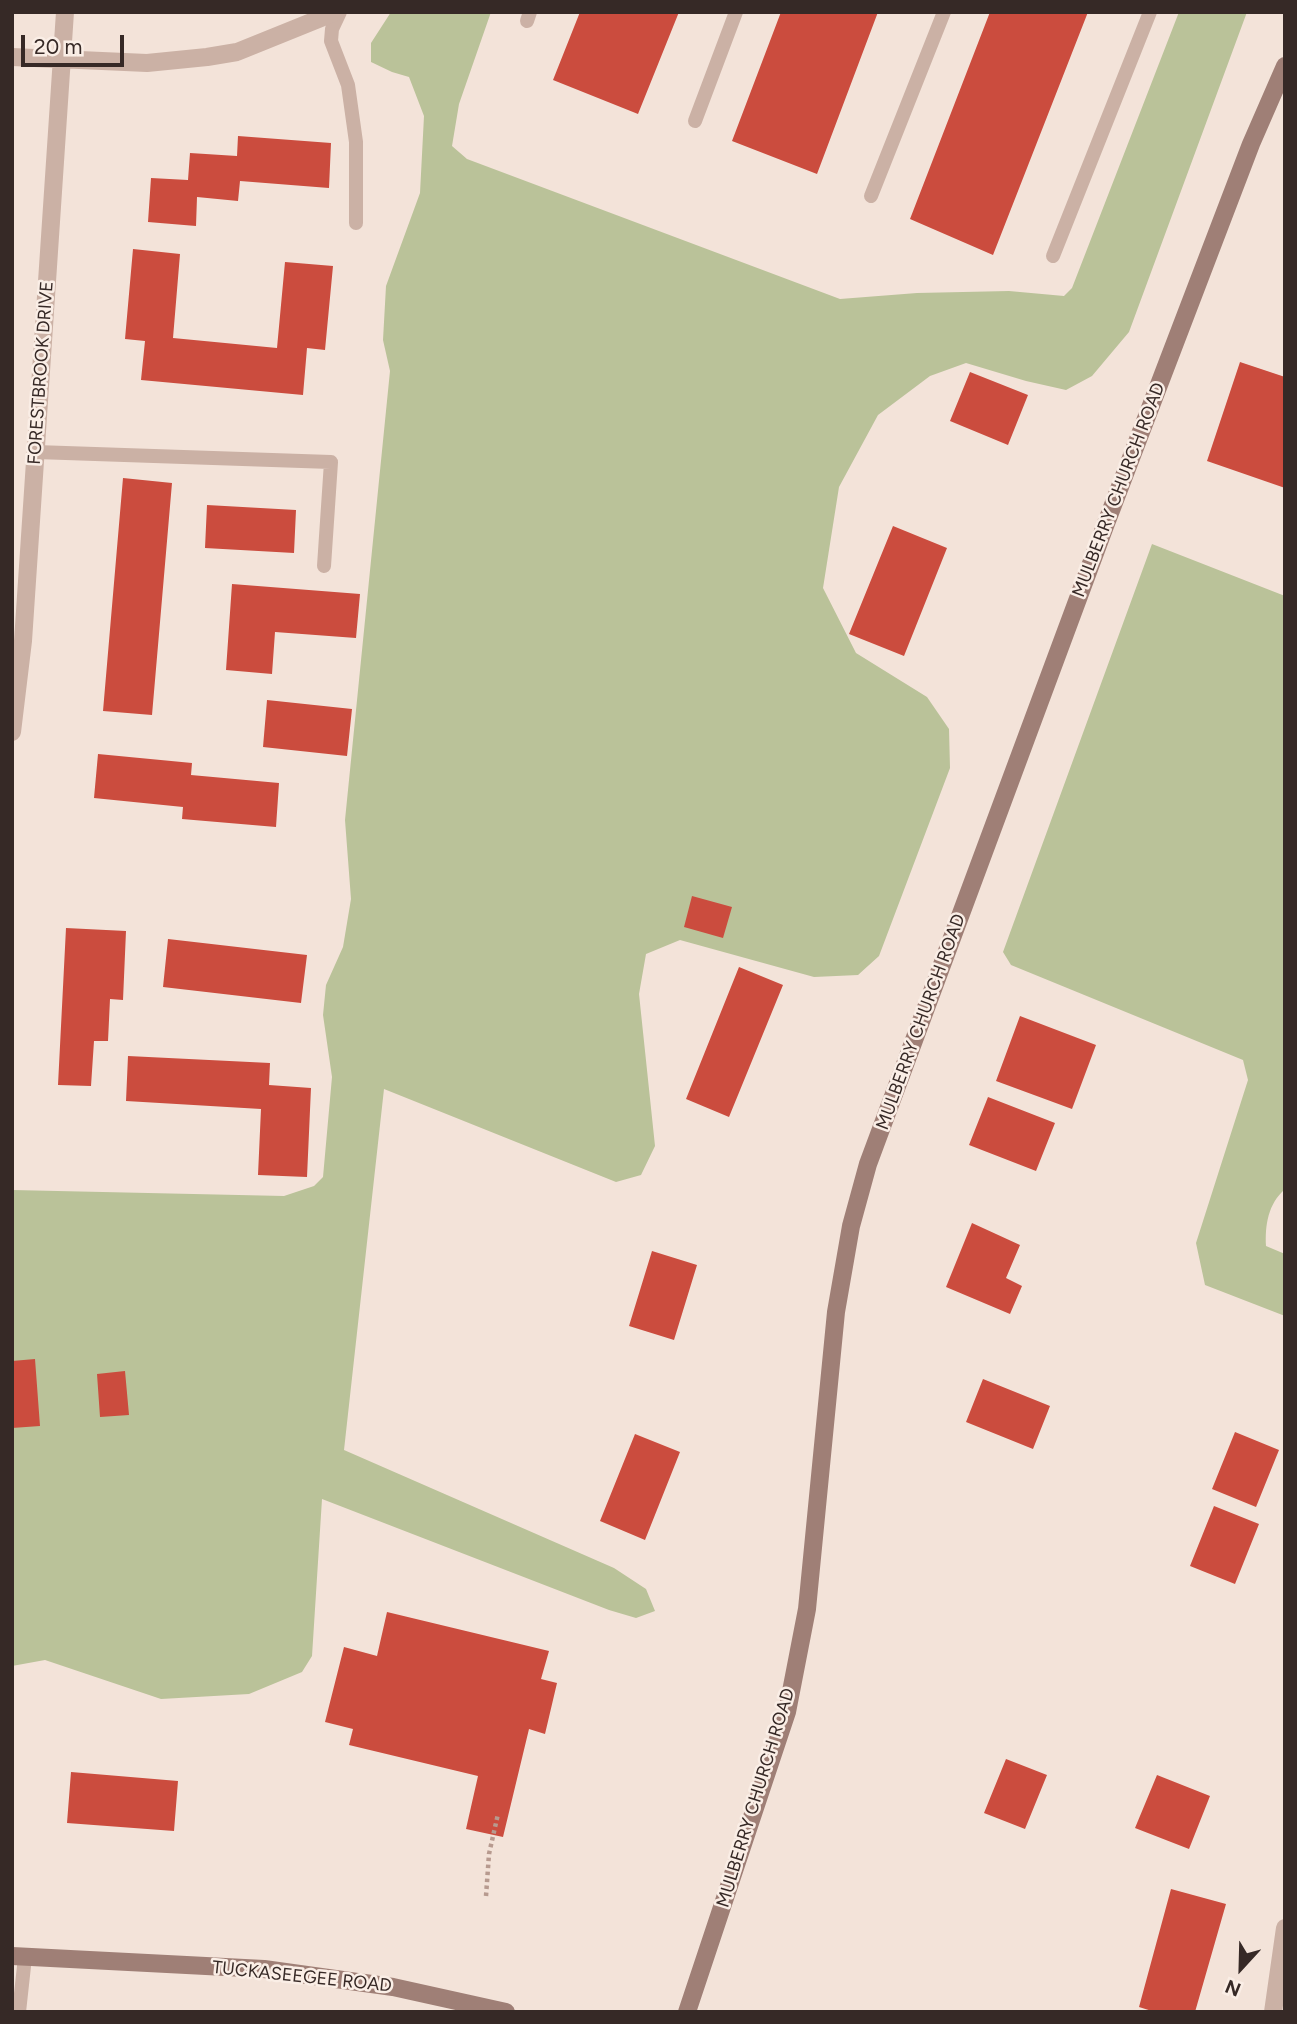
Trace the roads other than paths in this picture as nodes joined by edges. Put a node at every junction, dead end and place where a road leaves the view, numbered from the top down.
1 (65, 12) edge
2 (338, 12) edge
3 (736, 12) edge
4 (944, 12) edge
5 (1150, 12) edge
6 (12, 57) edge
7 (62, 60) junction
8 (1285, 66) edge
9 (695, 121) dead end
10 (871, 196) dead end
11 (356, 223) dead end
12 (1054, 256) dead end
13 (36, 452) junction
14 (324, 566) dead end
15 (12, 732) edge
16 (1285, 1928) edge
17 (19, 1957) edge
18 (19, 2012) edge
19 (506, 2012) edge
20 (687, 2012) edge
21 (1273, 2012) edge

1 - 7 street, FORESTBROOK DRIVE
2 - 7 street
2 - 11 lane
3 - 9 lane
4 - 10 lane
5 - 12 lane
6 - 7 street
7 - 13 street, FORESTBROOK DRIVE
8 - 20 street, MULBERRY CHURCH ROAD
13 - 14 lane
13 - 15 street, FORESTBROOK DRIVE
16 - 21 street
17 - 18 lane
17 - 19 street, TUCKASEEGEE ROAD

